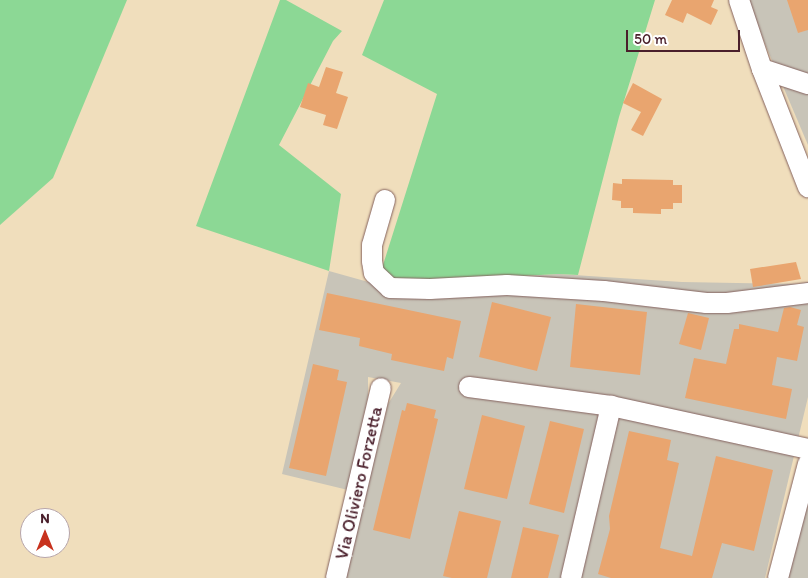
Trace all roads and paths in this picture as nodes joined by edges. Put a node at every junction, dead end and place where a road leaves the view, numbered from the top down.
1 (739, 0) edge
2 (762, 69) junction
3 (808, 84) edge
4 (808, 88) edge
5 (776, 108) junction
6 (808, 187) edge
7 (385, 200) dead end
8 (808, 293) edge
9 (469, 387) dead end
10 (381, 388) dead end
11 (611, 406) junction
12 (808, 449) edge
13 (808, 464) edge
14 (336, 578) edge
15 (571, 578) edge
16 (778, 578) edge

1 - 2 street
2 - 3 street
2 - 5 street
4 - 5 street
5 - 6 street
7 - 8 street
9 - 11 street
10 - 14 street, Via Oliviero Forzetta
11 - 12 street
11 - 15 street
13 - 16 street

